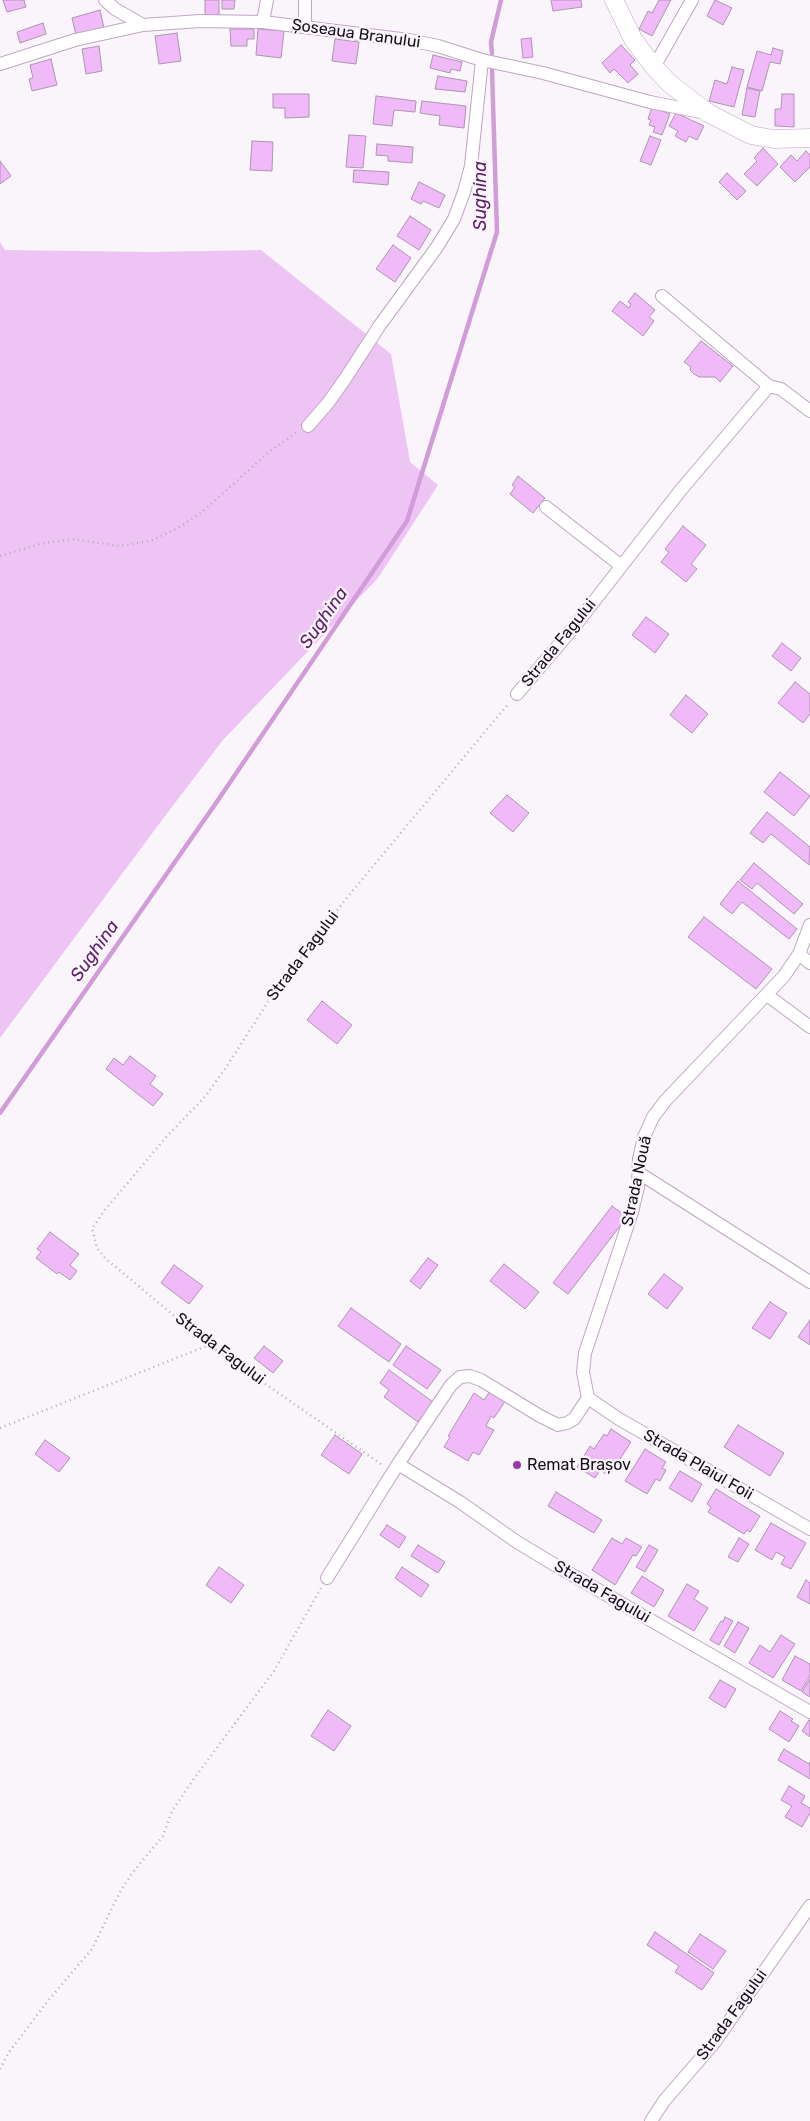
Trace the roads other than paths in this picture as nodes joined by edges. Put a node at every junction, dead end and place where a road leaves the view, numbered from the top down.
1 (105, 0) edge
2 (268, 0) edge
3 (305, 0) edge
4 (614, 0) edge
5 (692, 0) edge
6 (263, 22) junction
7 (143, 25) junction
8 (305, 27) junction
9 (482, 60) junction
10 (0, 64) edge
11 (654, 67) junction
12 (708, 113) junction
13 (810, 138) edge
14 (662, 296) dead end
15 (769, 386) junction
16 (810, 411) edge
17 (308, 426) road end
18 (546, 507) dead end
19 (620, 565) junction
20 (517, 694) road end
21 (810, 925) edge
22 (799, 954) junction
23 (810, 963) edge
24 (767, 995) junction
25 (810, 1027) edge
26 (639, 1172) junction
27 (810, 1282) edge
28 (588, 1398) junction
29 (396, 1468) junction
30 (810, 1529) edge
31 (327, 1578) road end
32 (810, 1712) edge
33 (810, 1906) edge
34 (651, 2121) edge

1 - 7 street
2 - 6 street
3 - 8 street
4 - 11 main road, Șoseaua Branului
5 - 11 street
6 - 7 street, Șoseaua Branului
6 - 8 street, Șoseaua Branului
7 - 10 street, Șoseaua Branului
8 - 9 street, Șoseaua Branului
9 - 12 street, Șoseaua Branului
9 - 17 street
11 - 12 main road, Șoseaua Branului
12 - 13 main road, Șoseaua Branului
14 - 15 street
15 - 16 street
15 - 19 street, Strada Fagului
18 - 19 street
19 - 20 street, Strada Fagului
21 - 22 street, Strada Nouă
22 - 23 street
22 - 24 street, Strada Nouă
24 - 25 street
24 - 26 street, Strada Nouă
26 - 27 street
26 - 28 street, Strada Nouă
28 - 29 street
28 - 30 street, Strada Plaiul Foii
29 - 31 street
29 - 32 street, Strada Fagului
33 - 34 street, Strada Fagului

